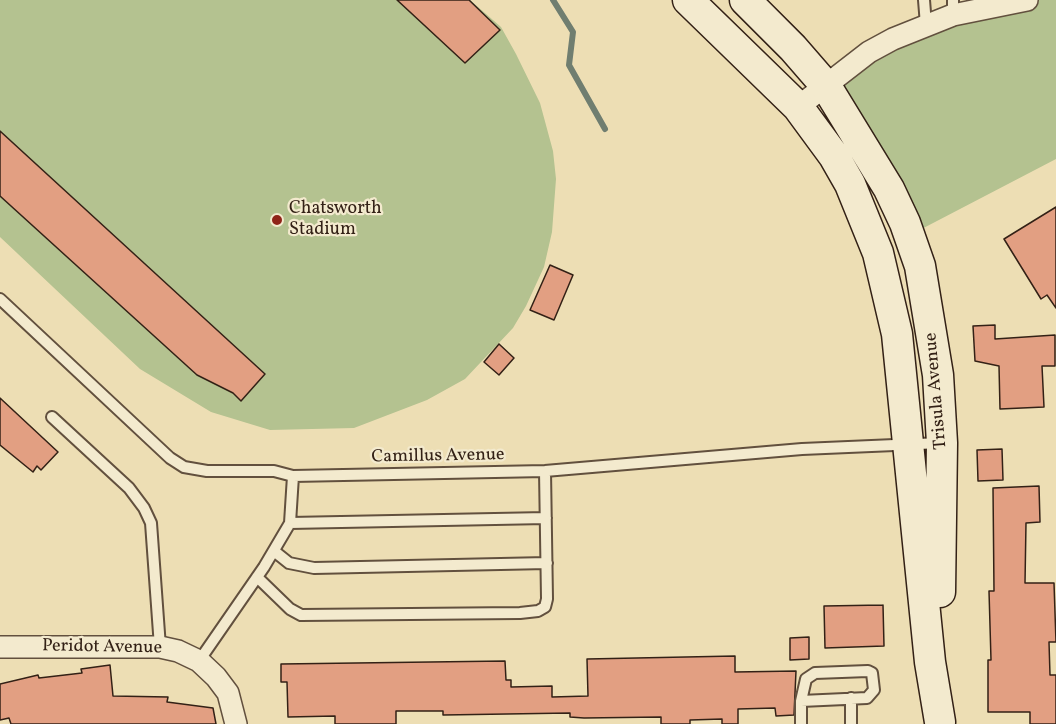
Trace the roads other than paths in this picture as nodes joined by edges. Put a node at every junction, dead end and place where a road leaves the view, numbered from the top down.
1 (688, 0) edge
2 (924, 0) edge
3 (1027, 0) edge
4 (754, 4) edge
5 (953, 8) edge
6 (926, 25) junction
7 (826, 86) junction
8 (798, 107) junction
9 (0, 299) edge
10 (52, 417) dead end
11 (942, 443) junction
12 (908, 445) junction
13 (544, 471) junction
14 (293, 476) junction
15 (546, 518) junction
16 (290, 523) junction
17 (274, 551) junction
18 (547, 563) junction
19 (257, 577) junction
20 (0, 647) edge
21 (160, 647) junction
22 (199, 662) junction
23 (851, 699) junction
24 (801, 701) junction
25 (940, 723) edge
26 (236, 724) edge
27 (801, 724) edge
28 (851, 724) edge

1 - 8 street, Trisula Avenue
2 - 6 lane
3 - 5 street
4 - 7 street, Trisula Avenue
5 - 6 street
6 - 7 street
7 - 8 street
7 - 11 street, Trisula Avenue
8 - 12 street, Trisula Avenue
9 - 14 lane, Camillus Avenue
10 - 21 lane
11 - 12 lane, Camillus Avenue
11 - 25 street, Trisula Avenue
12 - 13 lane, Camillus Avenue
12 - 25 street, Trisula Avenue
13 - 14 lane, Camillus Avenue
13 - 15 lane
14 - 16 lane
15 - 16 lane
15 - 18 lane
16 - 17 lane
17 - 18 lane
17 - 19 lane
18 - 19 lane
19 - 22 lane
20 - 21 street, Peridot Avenue
21 - 22 street, Peridot Avenue
22 - 26 street, Peridot Avenue
23 - 24 lane
23 - 24 lane
23 - 28 lane
24 - 27 lane

